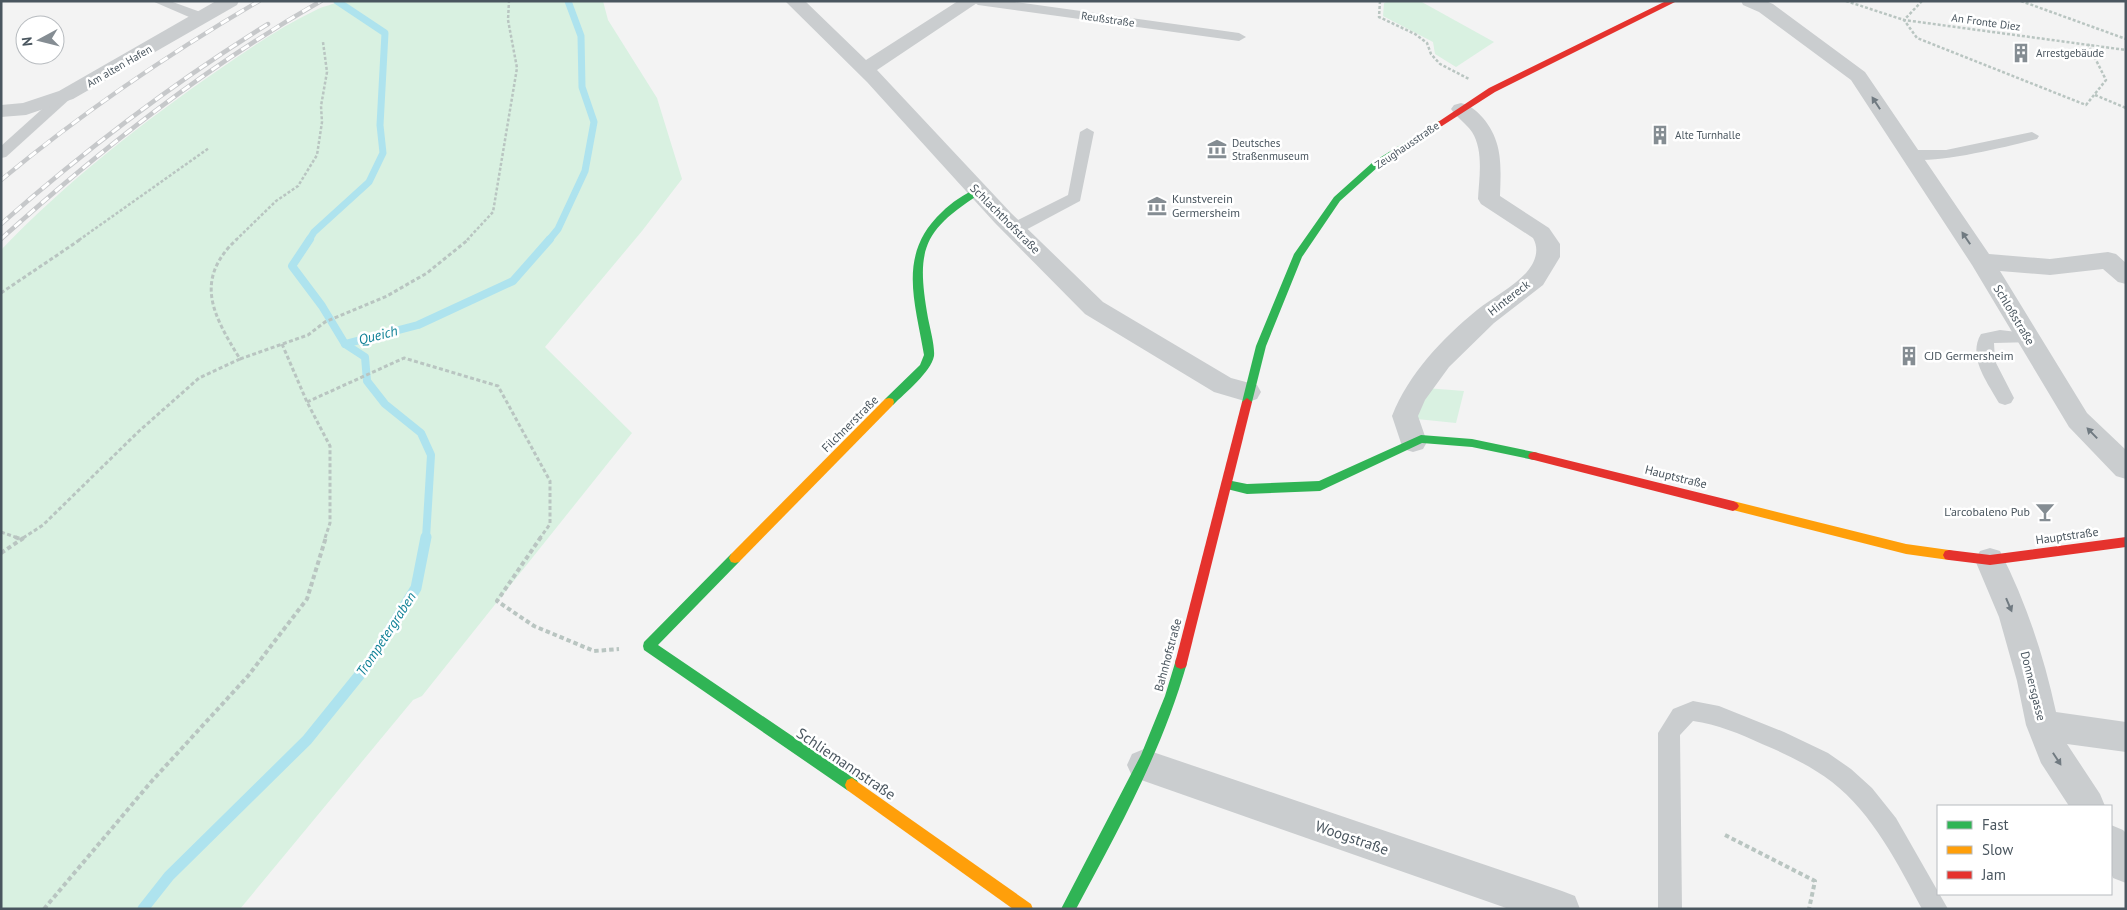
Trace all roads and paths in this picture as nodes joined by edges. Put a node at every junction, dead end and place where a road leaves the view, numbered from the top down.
1 (158, 1) edge
2 (230, 1) edge
3 (509, 1) edge
4 (794, 1) edge
5 (970, 1) edge
6 (978, 1) edge
7 (1380, 1) edge
8 (1673, 1) edge
9 (1846, 1) edge
10 (1922, 1) edge
11 (2021, 1) edge
12 (1853, 2) edge
13 (1758, 5) edge
14 (201, 17) junction
15 (1904, 20) junction
16 (1239, 37) dead end
17 (2126, 39) edge
18 (323, 42) dead end
19 (2088, 44) junction
20 (2126, 50) edge
21 (864, 70) junction
22 (1492, 90) junction
23 (66, 95) junction
24 (2095, 95) junction
25 (2126, 108) edge
26 (1460, 109) junction
27 (3, 112) edge
28 (1087, 132) dead end
29 (2032, 136) dead end
30 (209, 148) dead end
31 (1, 154) edge
32 (1910, 155) junction
33 (978, 192) junction
34 (1014, 229) junction
35 (1982, 261) junction
36 (2126, 276) edge
37 (1, 293) edge
38 (2028, 338) junction
39 (282, 344) junction
40 (240, 358) junction
41 (1248, 392) junction
42 (2005, 398) dead end
43 (307, 402) junction
44 (1413, 442) junction
45 (2126, 468) edge
46 (1227, 485) junction
47 (1, 532) edge
48 (21, 539) junction
49 (2126, 542) edge
50 (1, 553) edge
51 (1990, 560) junction
52 (649, 646) joint
53 (594, 652) dead end
54 (2042, 725) junction
55 (2126, 736) edge
56 (1144, 765) junction
57 (2087, 805) edge
58 (1725, 835) dead end
59 (2112, 844) edge
60 (2126, 865) edge
61 (44, 909) edge
62 (1026, 909) edge
63 (1068, 909) edge
64 (1562, 909) edge
65 (1670, 909) edge
66 (1809, 909) edge
67 (1936, 909) edge

1 - 14 lane
2 - 14 street, Am alten Hafen
3 - 39 path
4 - 21 street, Schlachthofstraße
5 - 21 street
6 - 16 lane, Reußstraße
7 - 22 path
8 - 22 street, Zeughausstraße
9 - 12 path, An Fronte Diez
10 - 15 path
11 - 17 path
12 - 15 path, An Fronte Diez
32 -> 13 street, Schloßstraße
14 - 23 street, Am alten Hafen
15 - 19 path, An Fronte Diez
15 - 24 path
18 - 40 path
19 - 20 path, An Fronte Diez
19 - 24 path
21 - 33 street, Schlachthofstraße
22 - 26 street, Zeughausstraße
23 - 27 street, Am alten Hafen
23 - 31 lane
24 - 25 path
26 - 41 street, Zeughausstraße
26 - 44 street, Hintereck
28 - 34 lane
29 - 32 lane
30 - 37 path
35 -> 32 street, Schloßstraße
33 - 34 street, Schlachthofstraße
33 - 52 street, Filchnerstraße
34 - 41 street, Schlachthofstraße
35 - 36 street
35 - 38 street, Schloßstraße
38 - 42 lane
45 -> 38 street, Schloßstraße
39 - 40 path
39 - 43 path
40 - 48 path
41 - 46 street, Bahnhofstraße
43 - 53 path
43 - 61 path
44 - 46 street, Hauptstraße
44 - 51 street, Hauptstraße
46 - 56 street, Bahnhofstraße
47 - 48 path
48 - 50 path
49 - 51 street, Hauptstraße
51 -> 54 street, Donnersgasse
52 - 62 street, Schliemannstraße
54 - 55 street
54 -> 57 street, Donnersgasse
56 - 63 street, Bahnhofstraße
56 - 64 street, Woogstraße
58 - 66 path
59 - 60 street
65 - 67 lane

